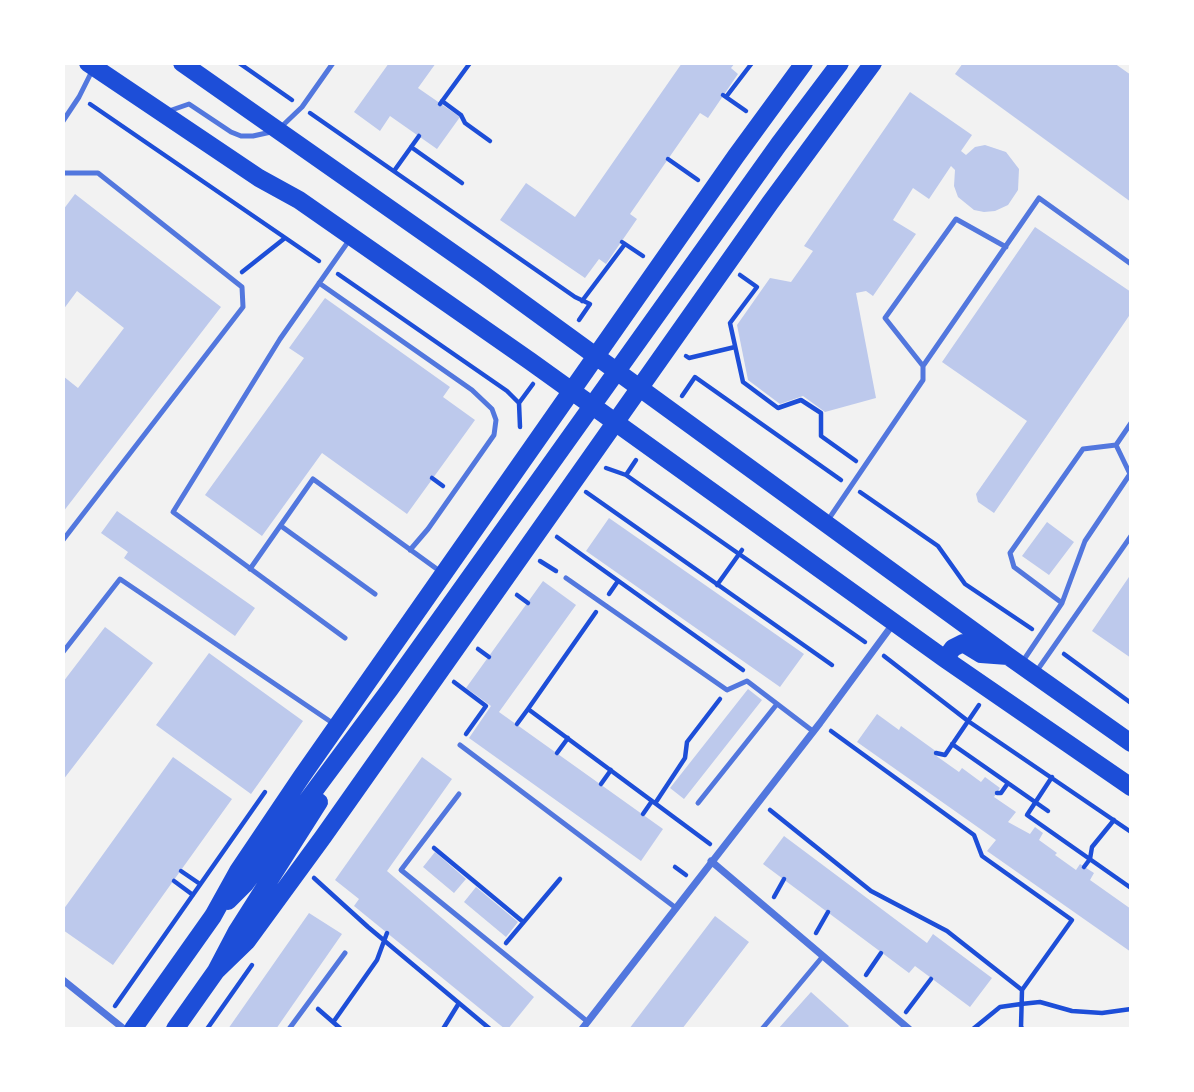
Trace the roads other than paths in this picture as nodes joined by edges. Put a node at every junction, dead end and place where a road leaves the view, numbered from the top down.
1 (182, 63) edge
2 (333, 63) edge
3 (804, 63) edge
4 (840, 63) edge
5 (873, 63) edge
6 (93, 64) edge
7 (163, 113) junction
8 (63, 121) edge
9 (278, 130) junction
10 (63, 173) edge
11 (351, 238) junction
12 (1006, 247) junction
13 (663, 261) junction
14 (1131, 264) edge
15 (319, 283) junction
16 (708, 292) junction
17 (596, 355) junction
18 (923, 366) junction
19 (640, 387) junction
20 (571, 391) junction
21 (615, 423) junction
22 (1131, 423) edge
23 (1116, 445) junction
24 (511, 477) junction
25 (556, 507) junction
26 (826, 523) junction
27 (281, 526) junction
28 (1131, 536) edge
29 (63, 541) edge
30 (410, 550) junction
31 (250, 569) junction
32 (444, 574) junction
33 (566, 578) road end
34 (375, 594) dead end
35 (1062, 603) junction
36 (894, 622) junction
37 (345, 638) dead end
38 (63, 652) edge
39 (945, 659) junction
40 (1021, 665) junction
41 (390, 689) junction
42 (777, 704) junction
43 (337, 726) junction
44 (814, 732) junction
45 (1131, 743) edge
46 (460, 745) dead end
47 (1131, 787) edge
48 (459, 794) dead end
49 (698, 803) dead end
50 (711, 861) junction
51 (676, 908) junction
52 (213, 916) junction
53 (345, 953) dead end
54 (822, 956) junction
55 (216, 971) junction
56 (63, 980) edge
57 (585, 1026) edge
58 (124, 1029) edge
59 (132, 1029) edge
60 (175, 1029) edge
61 (289, 1029) edge
62 (762, 1029) edge
63 (909, 1029) edge

1 - 9 main road
2 - 9 lane
3 - 13 main road
4 - 41 main road
5 - 16 main road
6 - 7 main road
6 - 8 lane
7 - 9 lane
7 - 11 main road
9 - 17 main road
10 - 29 lane
11 - 15 lane
11 - 20 main road
12 - 14 lane
12 - 18 lane
12 - 18 lane
13 - 16 main road
13 - 17 main road
15 - 30 lane
15 - 31 lane
16 - 19 main road
17 - 19 main road
17 - 20 main road
18 - 26 lane
19 - 21 main road
19 - 26 main road
20 - 21 main road
20 - 24 main road
21 - 25 main road
21 - 36 main road
22 - 23 lane
23 - 35 lane
23 - 35 lane
24 - 25 main road
24 - 32 main road
25 - 55 main road
26 - 40 main road
27 - 30 lane
27 - 31 lane
27 - 34 lane
28 - 40 lane
30 - 32 lane
31 - 37 lane
32 - 43 main road
33 - 42 lane
35 - 40 lane
36 - 39 main road
36 - 44 street
38 - 43 lane
39 - 40 main road
39 - 47 main road
40 - 45 main road
41 - 52 main road
41 - 55 main road
42 - 44 lane
42 - 49 lane
43 - 52 main road
44 - 50 street
46 - 51 lane
48 - 57 lane
50 - 51 street
50 - 54 street
51 - 57 street
52 - 59 main road
53 - 61 lane
54 - 62 lane
54 - 63 street
55 - 60 main road
56 - 58 street

